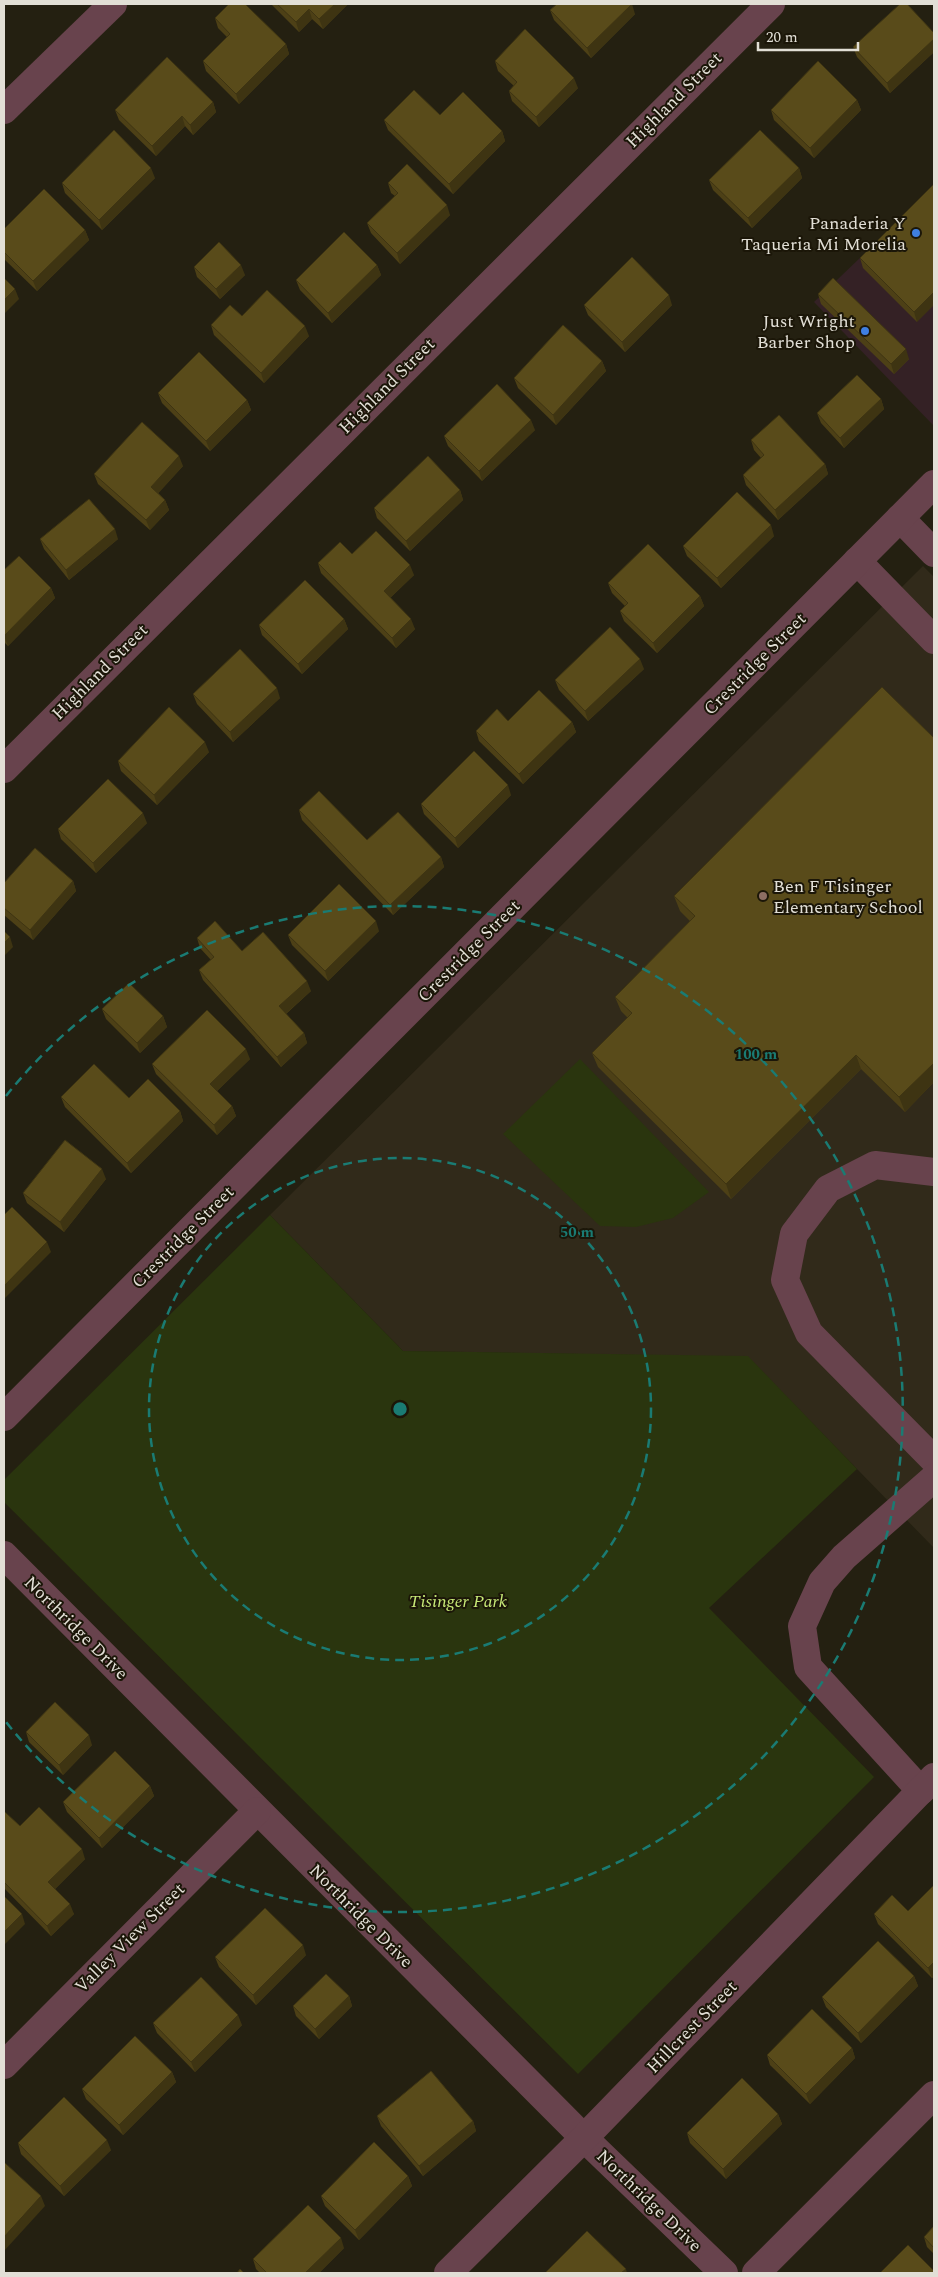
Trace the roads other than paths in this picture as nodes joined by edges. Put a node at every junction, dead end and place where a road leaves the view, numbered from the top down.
1 (113, 4) edge
2 (770, 4) edge
3 (4, 110) edge
4 (934, 484) edge
5 (900, 518) junction
6 (934, 553) edge
7 (857, 561) junction
8 (934, 640) edge
9 (4, 769) edge
10 (934, 1172) edge
11 (4, 1417) edge
12 (934, 1460) edge
13 (934, 1478) edge
14 (4, 1555) edge
15 (927, 1784) edge
16 (257, 1811) junction
17 (4, 2065) edge
18 (934, 2095) edge
19 (584, 2138) junction
20 (448, 2273) edge
21 (724, 2273) edge
22 (756, 2273) edge

1 - 3 street
2 - 9 street, Highland Street
4 - 5 street, Crestridge Street
5 - 6 street
5 - 7 street, Crestridge Street
7 - 8 street
7 - 11 street, Crestridge Street
10 - 12 street
13 - 15 street
14 - 16 street, Northridge Drive
15 - 19 street, Hillcrest Street
16 - 17 street, Valley View Street
16 - 19 street, Northridge Drive
18 - 22 street
19 - 20 street, Hillcrest Street
19 - 21 street, Northridge Drive

